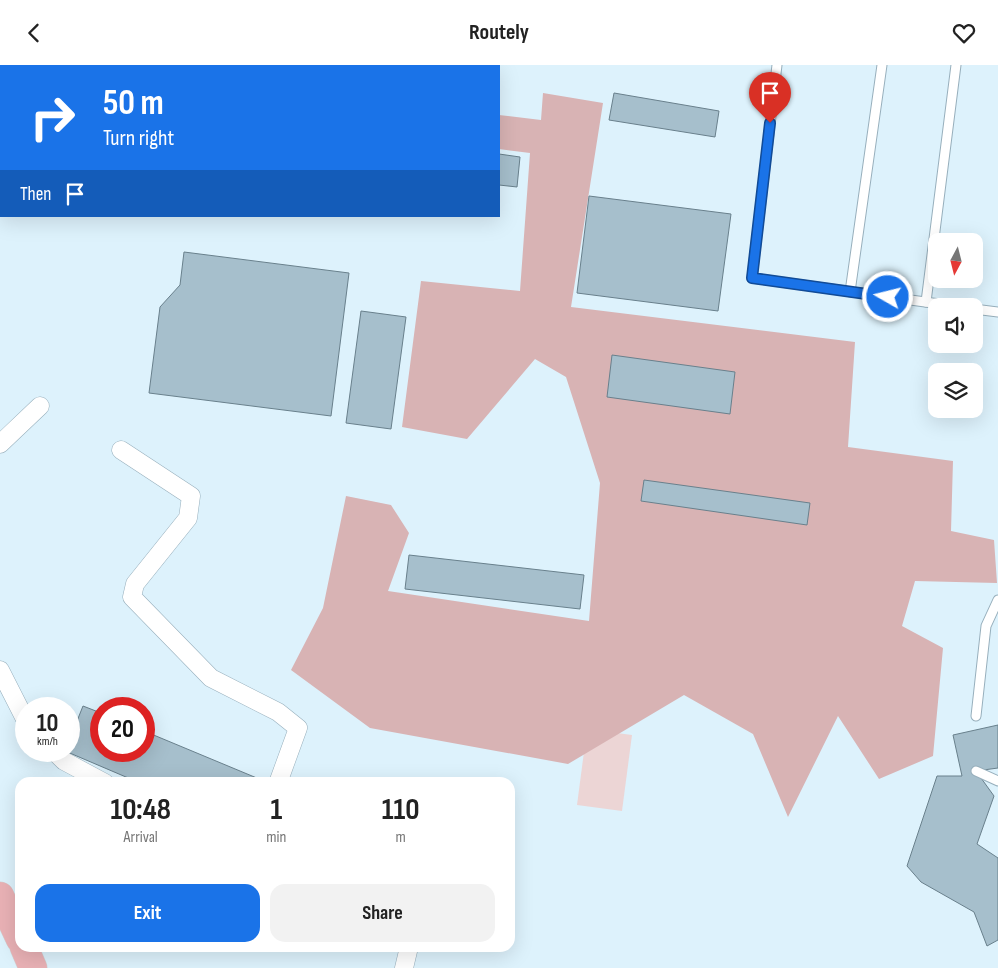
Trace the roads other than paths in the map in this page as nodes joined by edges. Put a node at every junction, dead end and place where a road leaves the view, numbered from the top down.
1 (777, 65) edge
2 (882, 65) edge
3 (956, 65) edge
4 (850, 292) junction
5 (926, 302) joint
6 (983, 310) edge
7 (998, 312) edge
8 (40, 406) dead end
9 (0, 444) edge
10 (121, 450) dead end
11 (998, 600) edge
12 (0, 669) edge
13 (15, 699) edge
14 (976, 715) dead end
15 (66, 762) edge
16 (976, 771) dead end
17 (94, 777) edge
18 (280, 777) edge
19 (998, 781) edge
20 (0, 896) edge
21 (15, 928) edge
22 (26, 952) edge
23 (408, 952) edge
24 (33, 968) edge
25 (404, 968) edge

1 - 4 lane
2 - 4 lane
3 - 5 lane
4 - 5 lane
6 - 7 lane
8 - 9 street
10 - 18 street
11 - 14 lane
12 - 13 street
15 - 17 street
16 - 19 lane
20 - 21 main road
22 - 24 main road
23 - 25 street

